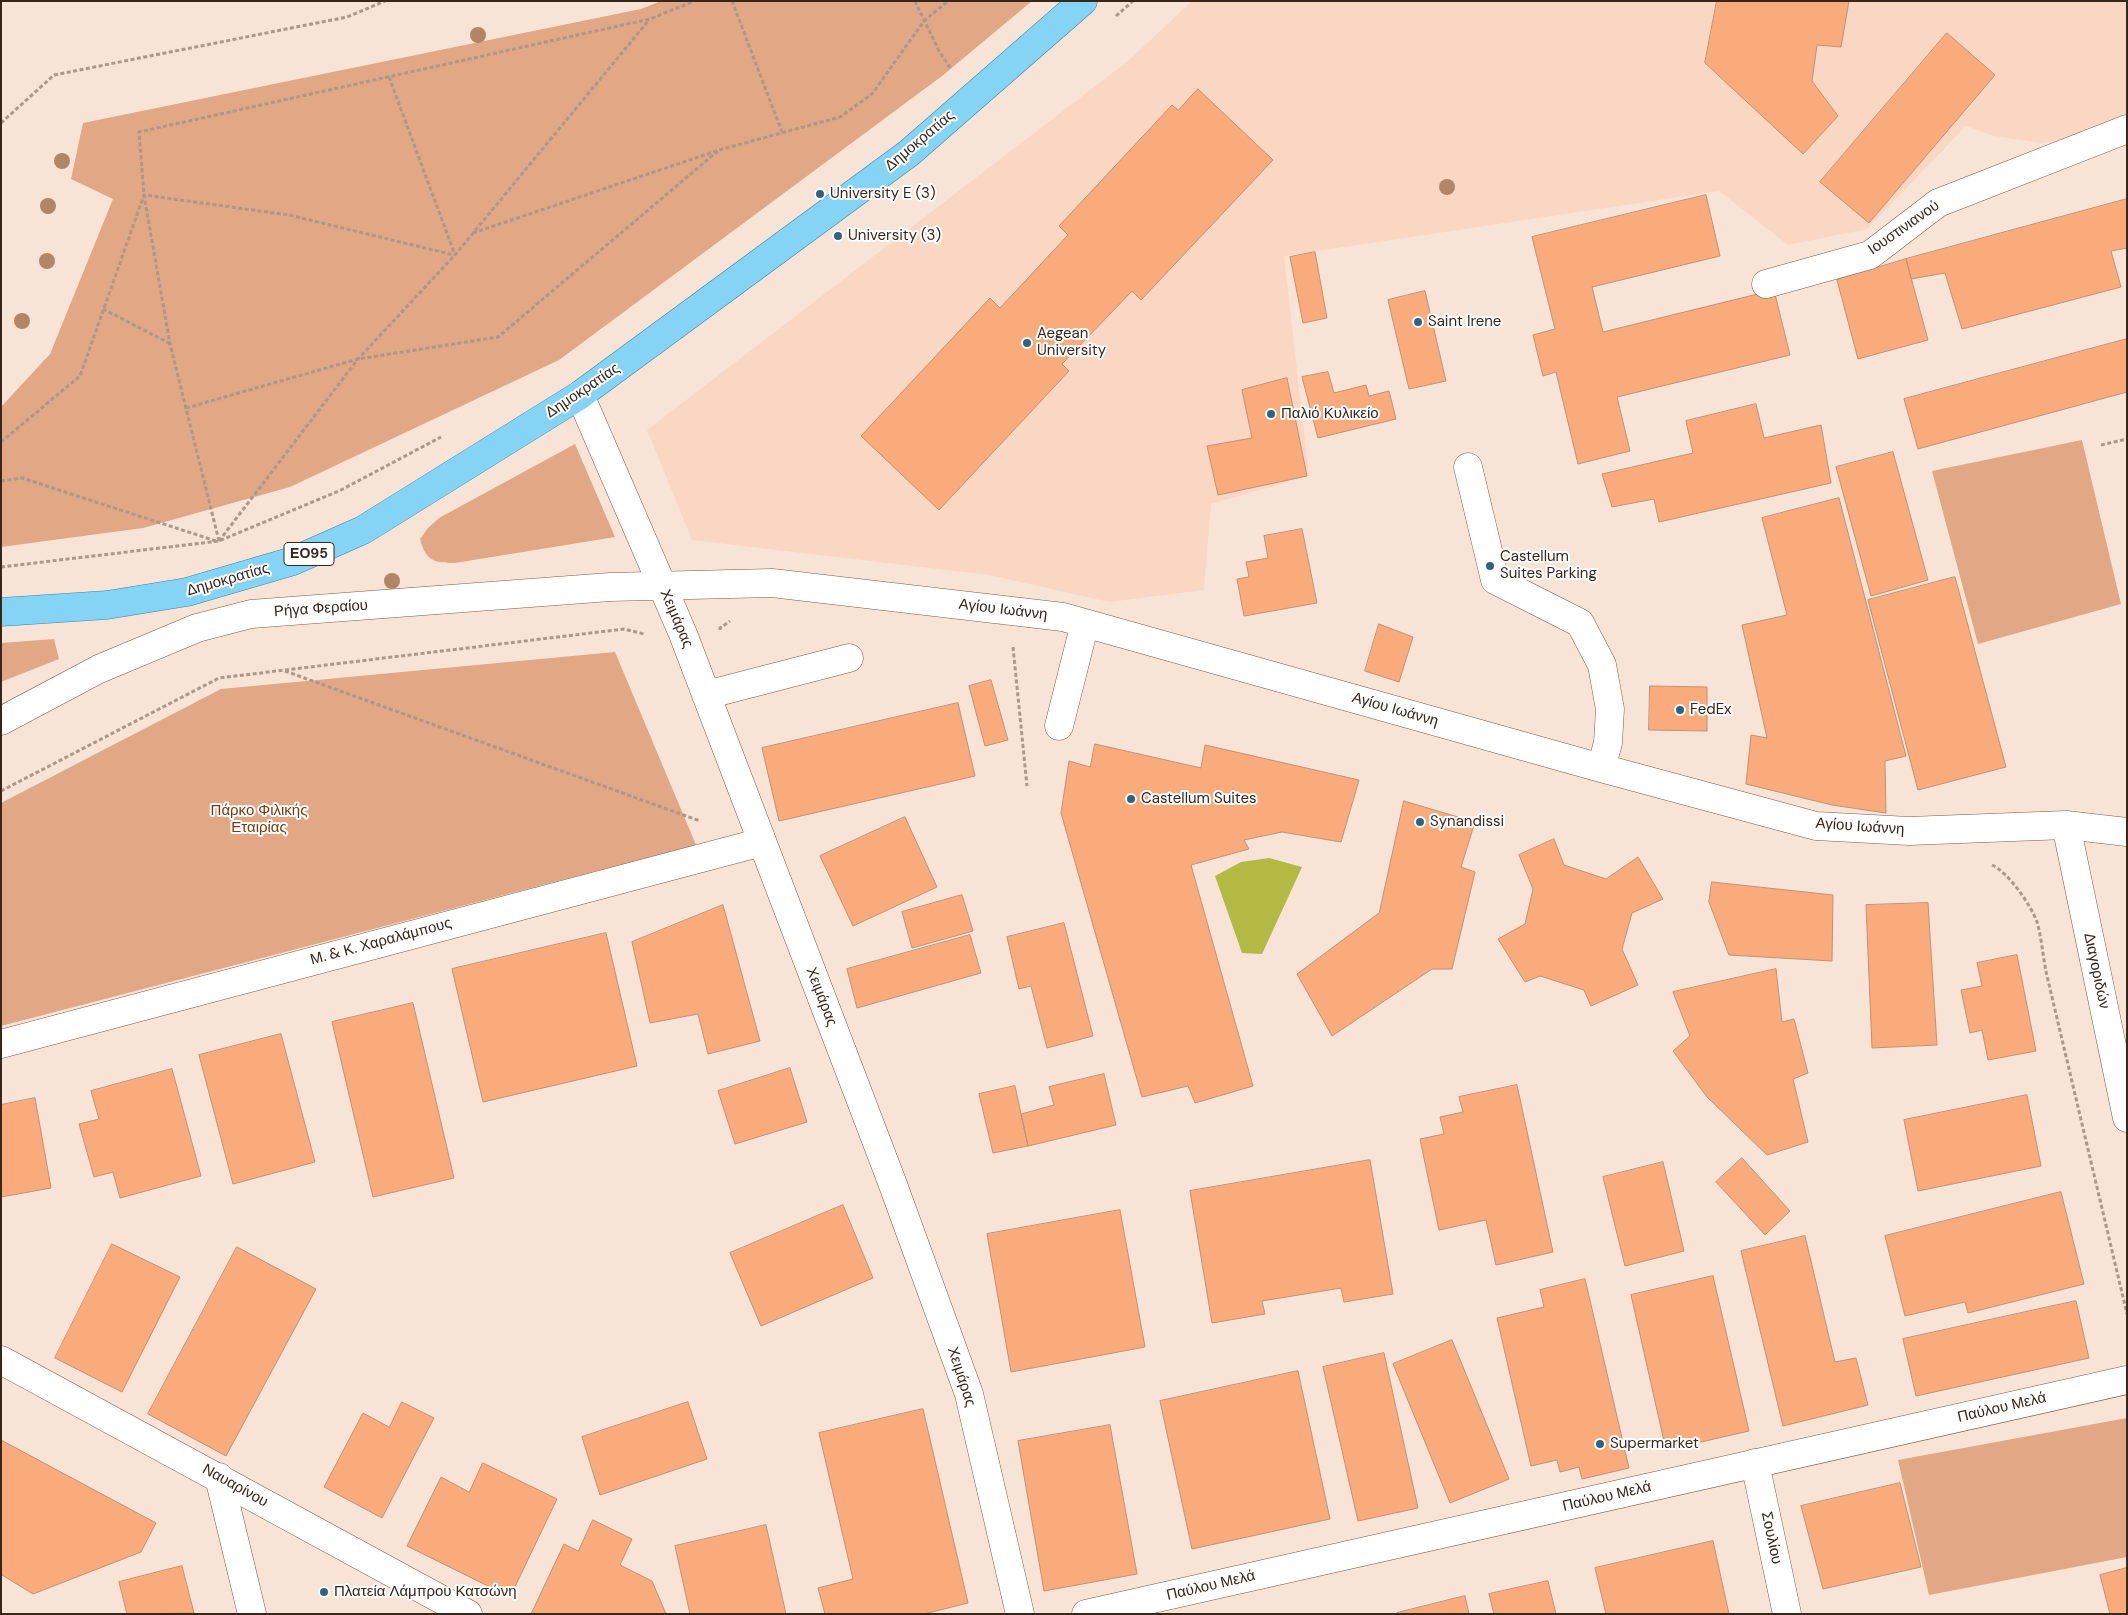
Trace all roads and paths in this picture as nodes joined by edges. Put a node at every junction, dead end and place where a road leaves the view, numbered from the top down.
1 (385, 1) edge
2 (694, 1) edge
3 (732, 1) edge
4 (915, 1) edge
5 (948, 1) edge
6 (1083, 1) edge
7 (1133, 1) edge
8 (650, 19) junction
9 (1111, 20) dead end
10 (924, 21) junction
11 (955, 76) dead end
12 (389, 77) junction
13 (1, 123) edge
14 (2125, 130) edge
15 (782, 132) junction
16 (719, 150) junction
17 (144, 195) junction
18 (472, 234) junction
19 (455, 255) junction
20 (1766, 284) dead end
21 (103, 309) junction
22 (170, 344) junction
23 (358, 359) junction
24 (580, 396) junction
25 (186, 408) junction
26 (444, 435) dead end
27 (2127, 439) edge
28 (1, 442) edge
29 (2101, 445) dead end
30 (1468, 467) dead end
31 (1, 481) edge
32 (219, 542) junction
33 (1, 567) edge
34 (662, 584) junction
35 (1, 612) edge
36 (735, 618) dead end
37 (1086, 623) junction
38 (720, 636) dead end
39 (649, 637) dead end
40 (1012, 638) dead end
41 (849, 658) dead end
42 (283, 670) junction
43 (706, 696) junction
44 (1, 721) edge
45 (1059, 726) dead end
46 (1601, 768) junction
47 (1027, 786) dead end
48 (1, 791) edge
49 (2066, 825) junction
50 (2127, 832) edge
51 (762, 842) junction
52 (735, 848) junction
53 (1989, 863) dead end
54 (1, 1044) edge
55 (2127, 1118) edge
56 (2127, 1314) edge
57 (1, 1360) edge
58 (2127, 1380) edge
59 (1755, 1463) junction
60 (219, 1477) junction
61 (252, 1614) edge
62 (468, 1614) edge
63 (1020, 1614) edge
64 (1086, 1614) edge
65 (1787, 1614) edge

1 - 13 path
2 - 8 path
3 - 15 path
4 - 10 path
5 - 10 path
6 - 24 main road, Δημοκρατίας / ΕΟ95
7 - 9 path
8 - 12 path
8 - 18 path
10 - 11 path
10 - 15 path
12 - 17 path
12 - 19 path
14 - 20 street, Ιουστινιανού
15 - 16 path
16 - 18 path
16 - 23 path
17 - 19 path
17 - 21 path
17 - 22 path
18 - 19 path
19 - 23 path
21 - 22 path
21 - 28 path
22 - 25 path
23 - 25 path
23 - 32 path
24 - 34 street, Χειμάρας
24 - 35 main road, Δημοκρατίας / ΕΟ95
25 - 32 path
26 - 32 path
27 - 29 path
30 - 46 street
31 - 32 path
32 - 33 path
34 - 37 street, Αγίου Ιωάννη
34 - 43 street, Χειμάρας
34 - 44 street, Ρήγα Φεραίου
36 - 38 path
37 - 45 street
37 - 46 street, Αγίου Ιωάννη
39 - 42 path
40 - 47 path
41 - 43 street
42 - 48 path
42 - 52 path
43 - 51 street, Χειμάρας
46 - 49 street, Αγίου Ιωάννη
49 - 50 street, Αγίου Ιωάννη
49 - 55 street, Διαγοριδών
51 - 52 street, Μ. & Κ. Χαραλάμπους
51 - 63 street, Χειμάρας
52 - 54 street, Μ. & Κ. Χαραλάμπους
53 - 56 path
57 - 60 street, Ναυαρίνου
58 - 59 street, Παύλου Μελά
59 - 64 street, Παύλου Μελά
59 - 65 street, Σουλίου
60 - 61 street
60 - 62 street, Ναυαρίνου

